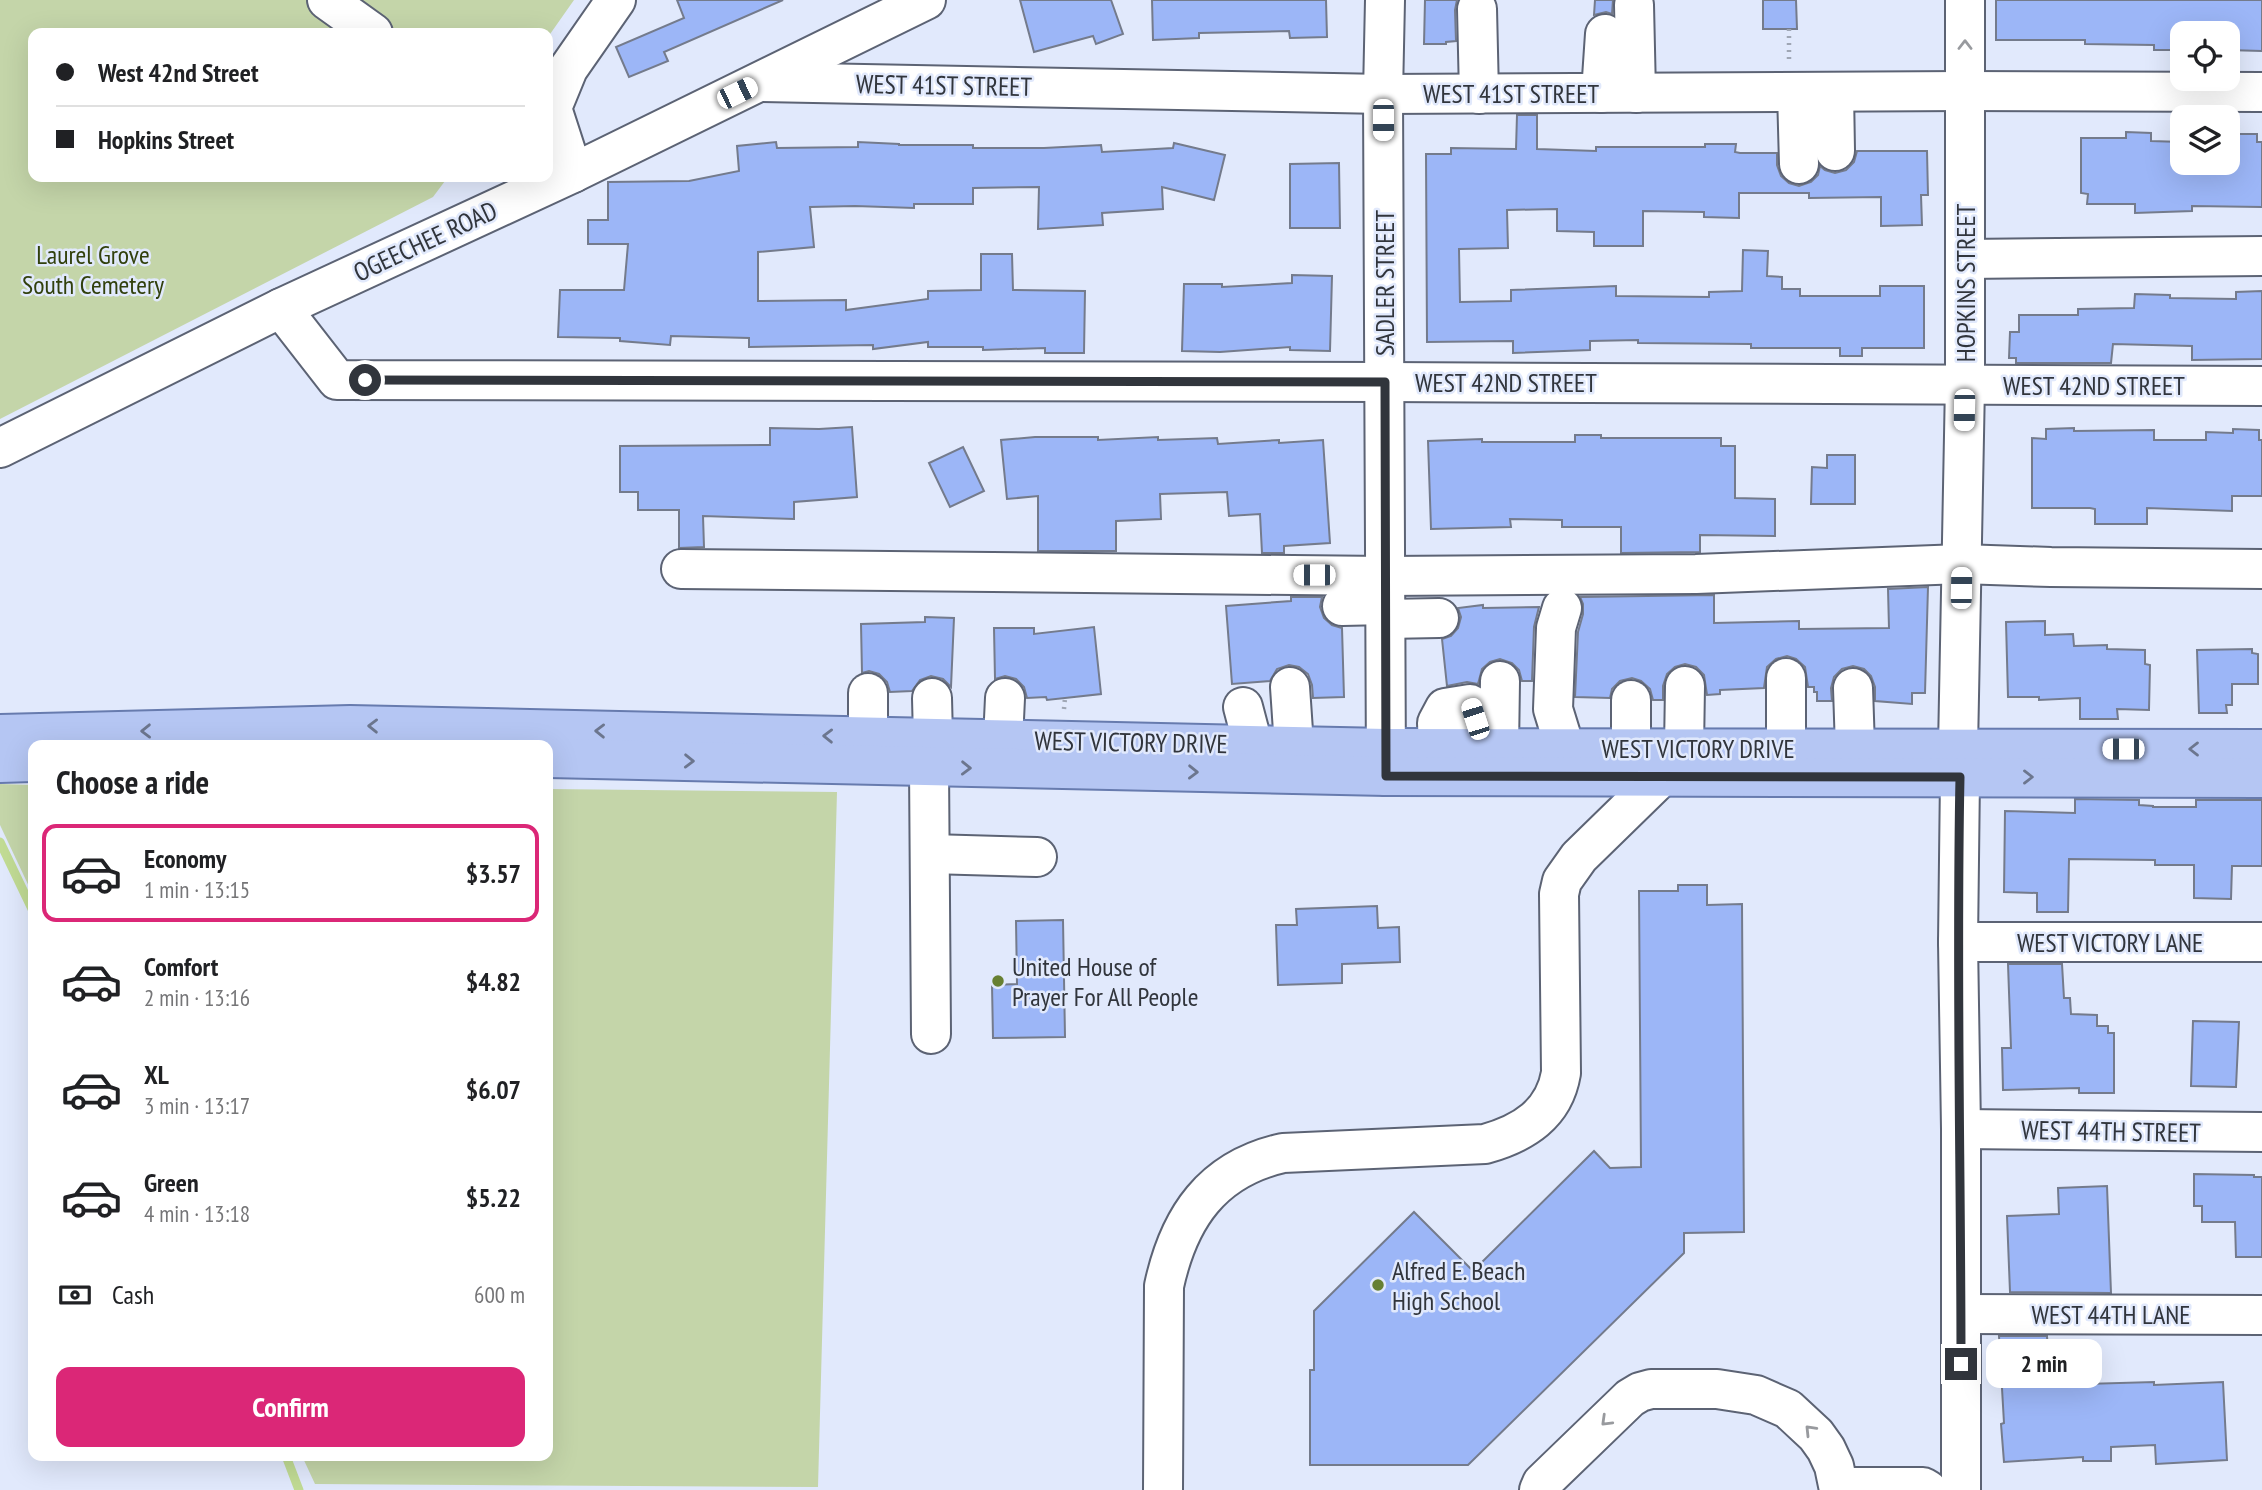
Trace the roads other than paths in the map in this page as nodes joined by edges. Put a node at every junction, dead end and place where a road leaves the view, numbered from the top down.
1 (327, 0) edge
2 (616, 0) edge
3 (926, 0) edge
4 (1385, 0) edge
5 (1965, 0) edge
6 (1634, 5) dead end
7 (1477, 9) dead end
8 (366, 28) edge
9 (1605, 34) dead end
10 (1454, 41) dead end
11 (760, 82) junction
12 (1965, 91) junction
13 (1815, 92) junction
14 (2262, 92) edge
15 (1619, 93) junction
16 (1383, 94) junction
17 (1467, 94) junction
18 (553, 106) edge
19 (553, 122) edge
20 (1835, 151) dead end
21 (1799, 164) dead end
22 (573, 173) junction
23 (2262, 256) edge
24 (1965, 259) junction
25 (281, 308) junction
26 (1385, 382) junction
27 (1965, 384) junction
28 (2262, 386) edge
29 (0, 448) edge
30 (1961, 564) junction
31 (681, 569) dead end
32 (2262, 569) edge
33 (1386, 600) junction
34 (1342, 606) dead end
35 (1562, 608) dead end
36 (1439, 618) dead end
37 (1786, 678) dead end
38 (1500, 681) dead end
39 (1685, 686) dead end
40 (1290, 687) dead end
41 (1853, 688) dead end
42 (868, 693) dead end
43 (932, 698) dead end
44 (1004, 698) dead end
45 (1631, 700) dead end
46 (1243, 707) dead end
47 (0, 734) edge
48 (868, 737) junction
49 (1003, 740) junction
50 (1253, 745) junction
51 (1294, 746) junction
52 (1490, 748) junction
53 (1564, 748) junction
54 (1631, 748) junction
55 (1786, 748) junction
56 (1855, 748) junction
57 (2262, 749) edge
58 (931, 753) junction
59 (553, 758) edge
60 (28, 762) edge
61 (1386, 762) junction
62 (1672, 762) junction
63 (1959, 762) junction
64 (0, 763) edge
65 (2262, 778) edge
66 (930, 854) junction
67 (1037, 857) dead end
68 (1958, 942) junction
69 (2262, 942) edge
70 (931, 1034) dead end
71 (1961, 1129) junction
72 (2262, 1132) edge
73 (1961, 1314) junction
74 (2262, 1315) edge
75 (1839, 1488) edge
76 (1163, 1490) edge
77 (1539, 1490) edge
78 (1928, 1490) edge
79 (1961, 1490) edge

1 - 8 street
2 - 18 street
3 - 11 street, OGEECHEE ROAD
4 - 16 street, SADLER STREET
12 -> 5 street, HOPKINS STREET
6 - 15 street
7 - 17 street
9 - 15 street
10 - 17 street
11 - 16 street, WEST 41ST STREET
11 - 22 street, OGEECHEE ROAD
12 - 13 street, WEST 41ST STREET
12 - 14 street, WEST 41ST STREET
12 - 24 street, HOPKINS STREET
13 - 15 street, WEST 41ST STREET
13 - 20 street
13 - 21 street
15 - 17 street, WEST 41ST STREET
16 - 17 street, WEST 41ST STREET
16 - 26 street, SADLER STREET
19 - 22 street
22 - 25 street, OGEECHEE ROAD
23 - 24 street
24 - 27 street, HOPKINS STREET
25 - 26 street, WEST 42ND STREET
25 - 29 street, OGEECHEE ROAD
26 - 27 street, WEST 42ND STREET
26 - 33 street, SADLER STREET
27 - 28 street, WEST 42ND STREET
27 - 30 street, HOPKINS STREET
30 - 32 street
30 - 33 street
30 - 63 street, HOPKINS STREET
31 - 33 street
33 - 34 street
33 - 36 street
33 - 61 street, SADLER STREET
35 - 53 street
37 - 55 street
38 - 52 street
39 - 62 street
40 - 51 street
41 - 56 street
42 - 48 street
43 - 58 street
44 - 49 street
45 - 54 street
46 - 50 street
48 -> 47 main road, WEST VICTORY DRIVE
48 - 58 main road, WEST VICTORY DRIVE
49 - 50 main road, WEST VICTORY DRIVE
49 - 58 main road, WEST VICTORY DRIVE
50 - 51 main road, WEST VICTORY DRIVE
51 - 61 main road, WEST VICTORY DRIVE
52 - 53 main road, WEST VICTORY DRIVE
52 - 61 main road, WEST VICTORY DRIVE
53 - 54 main road, WEST VICTORY DRIVE
54 - 62 main road, WEST VICTORY DRIVE
55 - 56 main road, WEST VICTORY DRIVE
55 - 62 main road, WEST VICTORY DRIVE
56 - 63 main road, WEST VICTORY DRIVE
57 -> 63 main road, WEST VICTORY DRIVE
59 -> 58 main road, WEST VICTORY DRIVE
58 -> 61 main road, WEST VICTORY DRIVE
58 - 66 street
60 - 64 main road
61 - 62 main road, WEST VICTORY DRIVE
62 - 63 main road, WEST VICTORY DRIVE
62 - 76 street
63 -> 65 main road, WEST VICTORY DRIVE
63 - 68 street, HOPKINS STREET
66 - 67 street
66 - 70 street
68 - 69 street, WEST VICTORY LANE
68 - 71 street, HOPKINS STREET
71 - 72 street, WEST 44TH STREET
71 - 73 street, HOPKINS STREET
73 - 74 street, WEST 44TH LANE
73 - 79 street, HOPKINS STREET
75 -> 77 street
75 - 78 street

